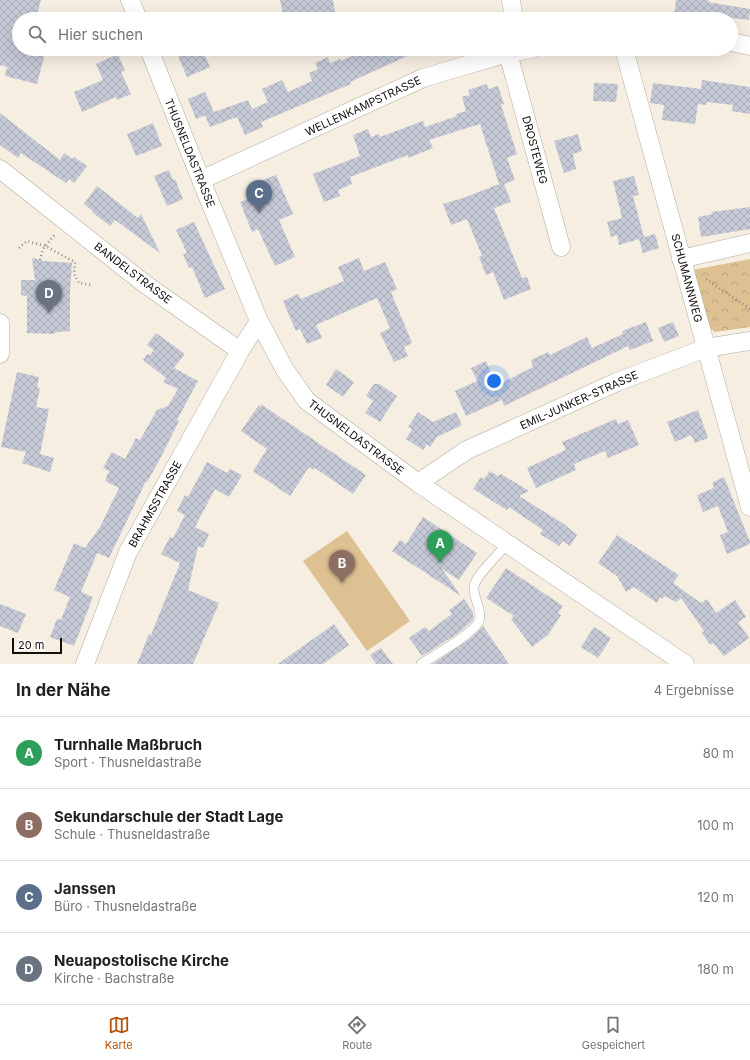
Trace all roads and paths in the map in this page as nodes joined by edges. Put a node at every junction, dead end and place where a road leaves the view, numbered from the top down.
1 (130, 0) edge
2 (511, 0) edge
3 (135, 12) edge
4 (513, 12) edge
5 (738, 43) edge
6 (750, 46) edge
7 (152, 56) edge
8 (501, 56) edge
9 (520, 56) edge
10 (626, 56) edge
11 (2, 176) edge
12 (201, 180) junction
13 (51, 239) dead end
14 (750, 243) edge
15 (46, 246) junction
16 (19, 248) dead end
17 (561, 248) dead end
18 (40, 260) dead end
19 (682, 261) junction
20 (92, 284) dead end
21 (750, 309) edge
22 (259, 321) junction
23 (0, 323) edge
24 (750, 341) edge
25 (706, 348) junction
26 (240, 351) junction
27 (0, 354) edge
28 (418, 483) junction
29 (750, 507) edge
30 (507, 544) junction
31 (85, 664) edge
32 (421, 664) edge
33 (685, 664) edge

1 - 3 street
2 - 4 street
5 - 6 street
7 - 12 street, THUSNELDASTRASSE
8 - 12 street, WELLENKAMPSTRASSE
9 - 17 street, DROSTEWEG
10 - 19 street, SCHUMANNWEG
11 - 26 street, BANDELSTRASSE
12 - 22 street, THUSNELDASTRASSE
13 - 15 path
14 - 19 street
15 - 16 path
15 - 18 path
15 - 20 path
19 - 21 path
19 - 25 street, SCHUMANNWEG
22 - 26 street
22 - 28 street, THUSNELDASTRASSE
23 - 27 street
24 - 25 street, EMIL-JUNKER-STRASSE
25 - 28 street, EMIL-JUNKER-STRASSE
25 - 29 street, SCHUMANNWEG
26 - 31 street, BRAHMSSTRASSE
28 - 30 street, THUSNELDASTRASSE
30 - 32 lane
30 - 33 street, THUSNELDASTRASSE

